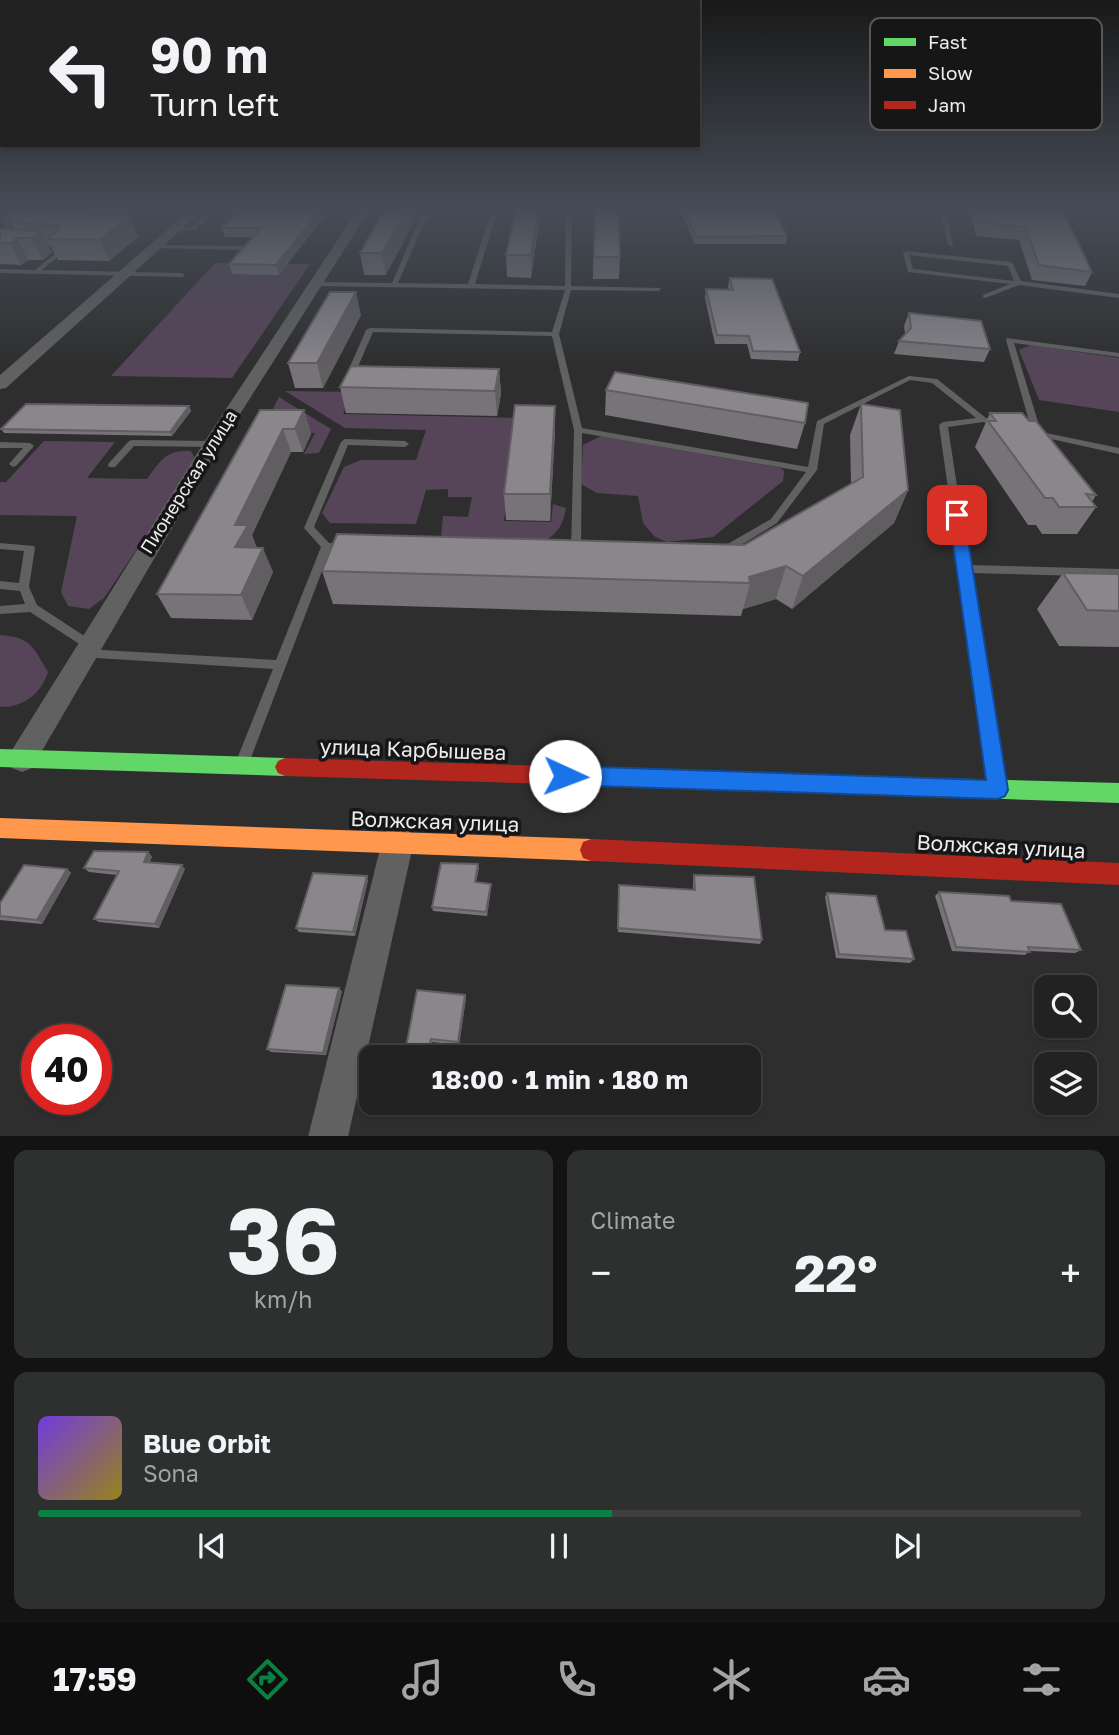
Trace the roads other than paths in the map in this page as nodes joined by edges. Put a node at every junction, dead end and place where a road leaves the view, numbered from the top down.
1 (48, 262) edge
2 (140, 262) edge
3 (330, 262) edge
4 (404, 262) edge
5 (478, 262) edge
6 (568, 262) edge
7 (908, 262) edge
8 (991, 262) edge
9 (0, 271) edge
10 (36, 272) junction
11 (127, 274) junction
12 (182, 275) dead end
13 (1018, 283) junction
14 (315, 284) junction
15 (394, 286) junction
16 (471, 286) junction
17 (568, 289) junction
18 (658, 289) dead end
19 (985, 296) dead end
20 (1119, 296) edge
21 (555, 334) junction
22 (1119, 355) edge
23 (362, 378) edge
24 (0, 384) edge
25 (983, 420) junction
26 (1016, 428) edge
27 (578, 430) junction
28 (1027, 431) edge
29 (1038, 433) junction
30 (212, 444) junction
31 (405, 444) dead end
32 (0, 445) edge
33 (1119, 451) edge
34 (13, 464) dead end
35 (112, 465) dead end
36 (812, 470) junction
37 (0, 546) edge
38 (326, 546) junction
39 (354, 547) edge
40 (562, 554) edge
41 (576, 554) junction
42 (589, 555) edge
43 (713, 558) edge
44 (965, 569) junction
45 (1119, 573) edge
46 (0, 585) edge
47 (24, 587) junction
48 (32, 608) junction
49 (0, 610) edge
50 (85, 649) junction
51 (280, 665) junction
52 (0, 758) edge
53 (22, 759) junction
54 (241, 765) junction
55 (998, 790) junction
56 (1119, 793) edge
57 (0, 828) edge
58 (398, 841) junction
59 (1119, 874) edge
60 (328, 1136) edge

1 - 10 lane
2 - 11 street
3 - 14 street, Пионерская улица
4 - 15 lane
5 - 16 lane
6 - 17 lane
7 - 13 lane
8 - 13 lane
9 - 10 lane
10 - 11 lane
11 - 12 lane
11 - 24 street
13 - 19 lane
13 - 20 lane
14 - 15 lane
14 - 30 street, Пионерская улица
15 - 16 lane
16 - 17 lane
17 - 18 lane
17 - 21 lane
21 - 23 lane
21 - 27 lane
22 - 29 lane
25 - 26 lane
25 - 36 lane
25 - 44 lane
27 - 36 lane
27 - 41 lane
28 - 29 lane
29 - 33 lane
30 - 35 lane
30 - 50 street, Пионерская улица
31 - 38 lane
32 - 34 lane
36 - 43 lane
37 - 47 lane
38 - 39 lane
38 - 51 lane
40 - 41 lane
41 - 42 lane
44 - 45 lane
44 - 55 lane
46 - 47 lane
47 - 48 lane
48 - 49 lane
48 - 50 lane
50 - 51 lane
50 - 53 street, Пионерская улица
51 - 54 lane
52 - 53 street, улица Карбышева
53 - 54 street, улица Карбышева
54 - 55 street, улица Карбышева
55 - 56 street, улица Карбышева
57 - 58 street, Волжская улица
58 - 59 street, Волжская улица
58 - 60 street

